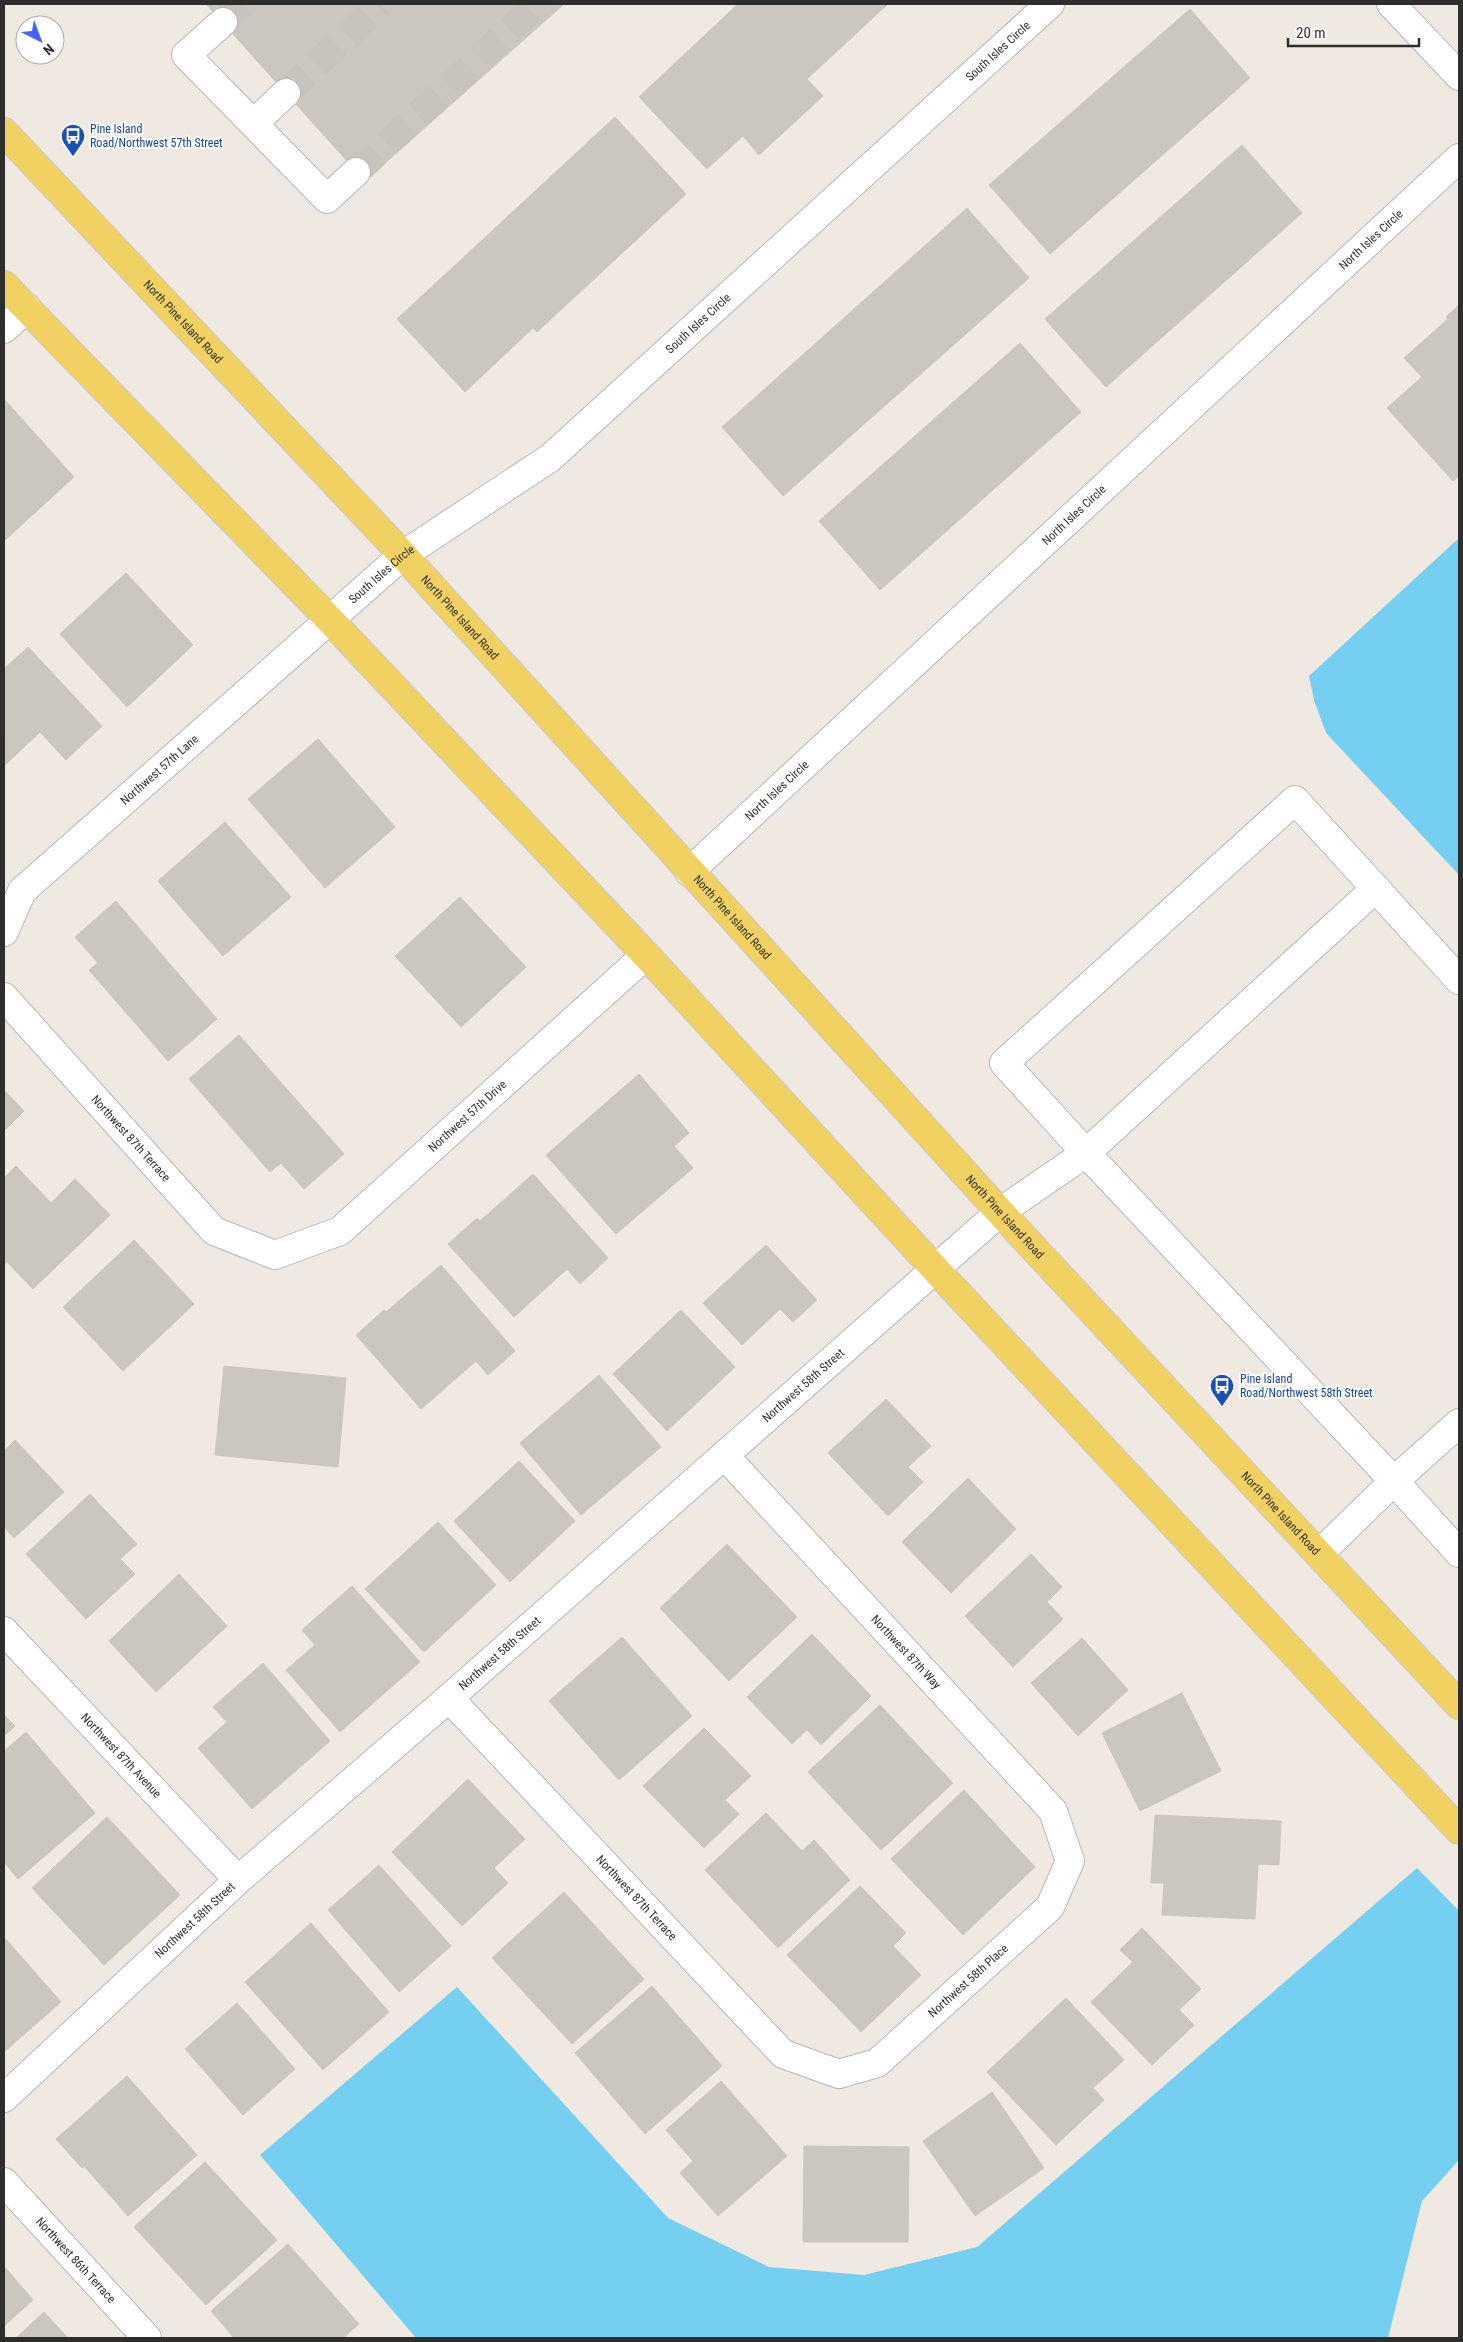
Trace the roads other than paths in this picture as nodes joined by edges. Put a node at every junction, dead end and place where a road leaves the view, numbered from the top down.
1 (1050, 4) edge
2 (1392, 4) edge
3 (223, 22) tunnel mouth
4 (1459, 76) edge
5 (286, 93) tunnel mouth
6 (254, 123) junction
7 (4, 132) edge
8 (1459, 158) edge
9 (356, 172) tunnel mouth
10 (4, 285) edge
11 (27, 308) junction
12 (4, 329) edge
13 (403, 555) junction
14 (330, 620) junction
15 (690, 872) junction
16 (1376, 888) junction
17 (4, 932) edge
18 (646, 955) junction
19 (1459, 980) edge
20 (4, 997) edge
21 (1086, 1153) junction
22 (1000, 1212) junction
23 (275, 1255) joint
24 (936, 1270) junction
25 (1459, 1423) edge
26 (724, 1455) junction
27 (1394, 1481) junction
28 (1320, 1553) junction
29 (1459, 1553) edge
30 (4, 1631) edge
31 (449, 1698) junction
32 (1459, 1705) edge
33 (1459, 1830) edge
34 (1070, 1861) joint
35 (238, 1880) junction
36 (840, 2074) joint
37 (4, 2098) edge
38 (4, 2182) edge
39 (147, 2338) edge

1 - 13 street, South Isles Circle
2 - 4 street
3 - 6 street
5 - 6 street
6 - 9 street
7 - 13 main road, North Pine Island Road
8 - 15 street, North Isles Circle
10 - 11 main road
11 - 12 street
11 - 14 main road
13 - 14 street, South Isles Circle
13 - 15 main road, North Pine Island Road
14 - 17 street, Northwest 57th Lane
14 - 18 main road
15 - 22 main road, North Pine Island Road
16 - 19 street
16 - 21 street, Northwest 58th Street
16 - 21 street
18 - 23 street, Northwest 57th Drive
18 - 24 main road
20 - 23 street, Northwest 87th Terrace
21 - 22 street, Northwest 58th Street
21 - 27 street
22 - 24 street, Northwest 58th Street
22 - 28 main road, North Pine Island Road
24 - 26 street, Northwest 58th Street
24 - 33 main road
25 - 27 street
26 - 31 street, Northwest 58th Street
26 - 34 street, Northwest 87th Way
27 - 28 street
27 - 29 street
28 - 32 main road, North Pine Island Road
30 - 35 street, Northwest 87th Avenue
31 - 35 street, Northwest 58th Street
31 - 36 street, Northwest 87th Terrace
34 - 36 street, Northwest 58th Place
35 - 37 street, Northwest 58th Street
38 - 39 street, Northwest 86th Terrace

